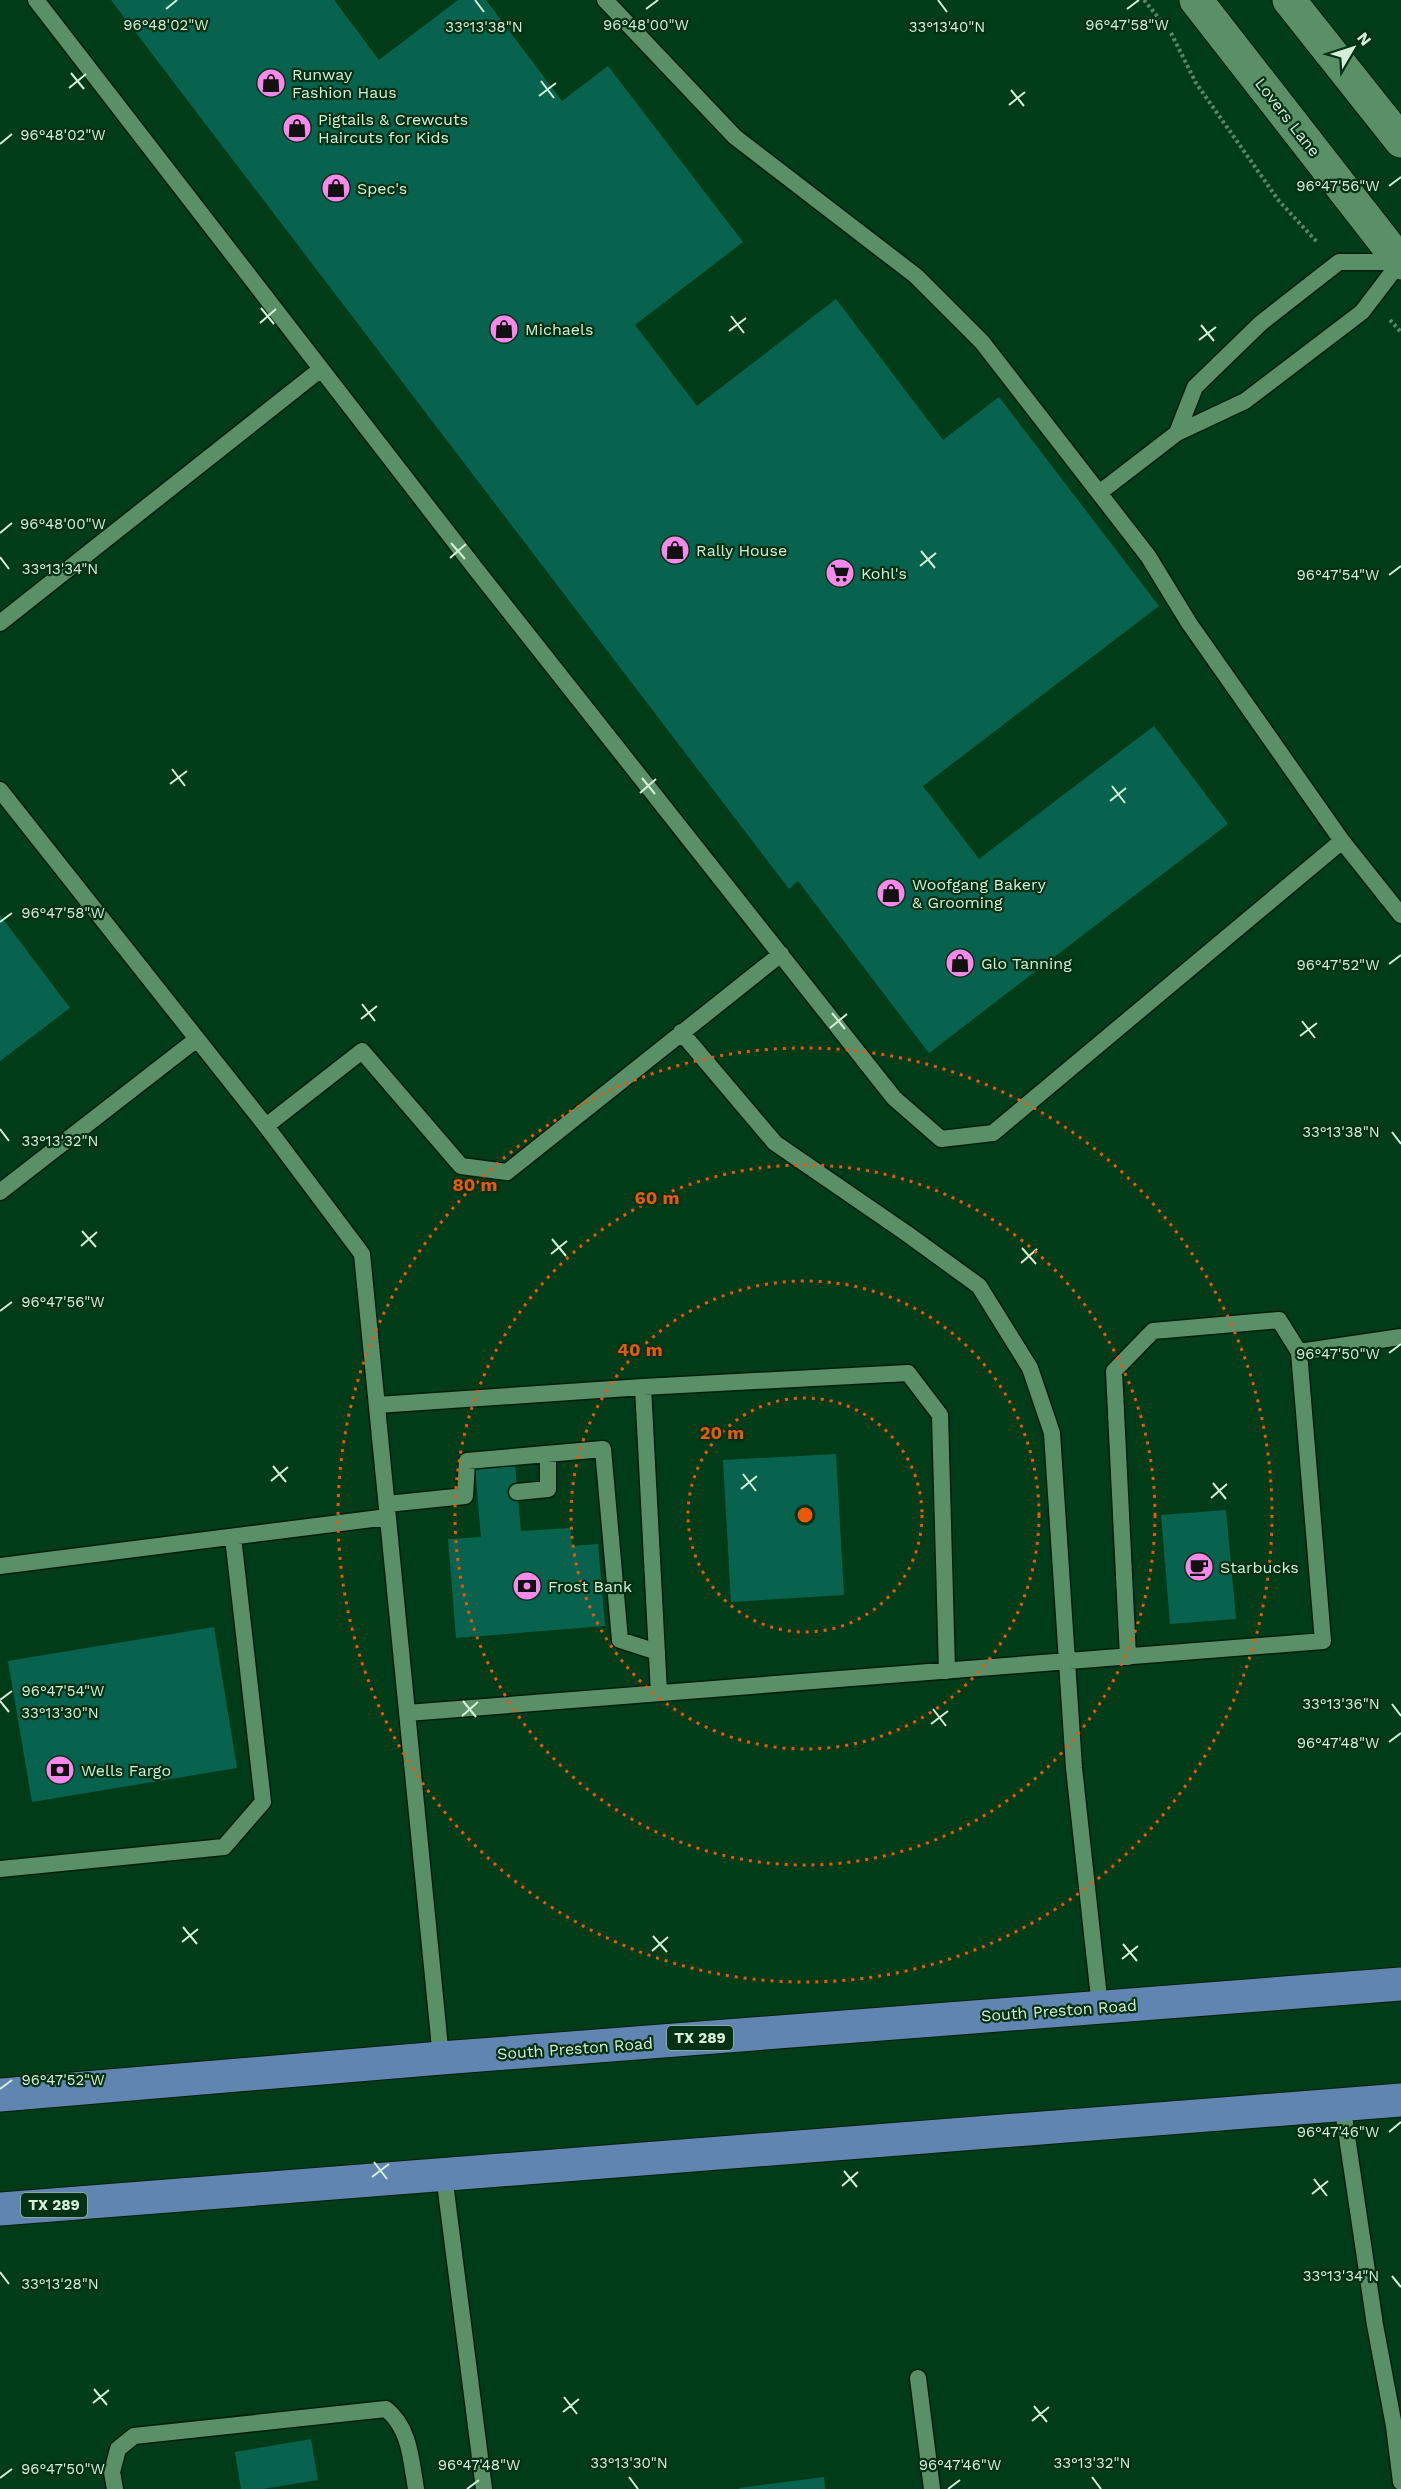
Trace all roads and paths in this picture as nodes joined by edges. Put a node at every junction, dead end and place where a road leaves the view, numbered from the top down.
1 (36, 0) edge
2 (605, 0) edge
3 (1144, 0) edge
4 (1196, 0) edge
5 (1289, 0) edge
6 (1401, 141) edge
7 (1401, 262) edge
8 (1337, 264) junction
9 (1371, 300) junction
10 (1401, 332) edge
11 (321, 369) junction
12 (1177, 433) junction
13 (1099, 493) junction
14 (0, 623) edge
15 (0, 790) edge
16 (1342, 841) junction
17 (1401, 915) edge
18 (781, 954) junction
19 (681, 1032) junction
20 (197, 1039) junction
21 (266, 1126) junction
22 (0, 1192) edge
23 (1401, 1337) edge
24 (1299, 1352) junction
25 (643, 1387) junction
26 (377, 1405) junction
27 (548, 1454) junction
28 (517, 1492) dead end
29 (387, 1511) junction
30 (233, 1537) junction
31 (0, 1566) edge
32 (657, 1652) junction
33 (1128, 1657) junction
34 (1067, 1662) junction
35 (948, 1671) junction
36 (659, 1693) junction
37 (407, 1713) junction
38 (0, 1869) edge
39 (1401, 1984) edge
40 (1100, 2007) junction
41 (441, 2058) junction
42 (0, 2095) edge
43 (1401, 2100) edge
44 (1342, 2103) junction
45 (444, 2175) junction
46 (0, 2209) edge
47 (918, 2378) dead end
48 (1401, 2482) edge
49 (115, 2489) edge
50 (416, 2489) edge
51 (484, 2489) edge
52 (932, 2489) edge

1 - 11 lane
2 - 13 lane
3 - 8 path
4 - 7 street, Lovers Lane
5 - 6 street
7 - 8 lane
7 - 9 lane
8 - 12 lane
9 - 10 path
9 - 12 lane
11 - 14 lane
11 - 18 lane
12 - 13 lane
13 - 16 lane
15 - 20 lane
16 - 17 lane
16 - 18 lane
18 - 19 lane
19 - 21 lane
19 - 34 lane
20 - 21 lane
20 - 22 lane
21 - 26 lane
23 - 24 lane
24 - 33 lane
24 - 33 lane
25 - 26 lane
25 - 32 lane
25 - 35 lane
26 - 29 lane
27 - 28 lane
27 - 29 lane
27 - 32 lane
29 - 30 lane
29 - 37 lane
30 - 31 lane
30 - 38 lane
32 - 36 lane
33 - 34 lane
34 - 35 lane
34 - 40 lane
35 - 36 lane
36 - 37 lane
37 - 41 lane
39 - 40 main road, South Preston Road / TX 289
40 - 41 main road, South Preston Road / TX 289
41 - 42 main road, South Preston Road / TX 289
43 - 44 main road, TX 289
44 - 45 main road, TX 289
44 - 48 lane
45 - 46 main road, TX 289
45 - 51 lane
47 - 52 lane
49 - 50 lane

